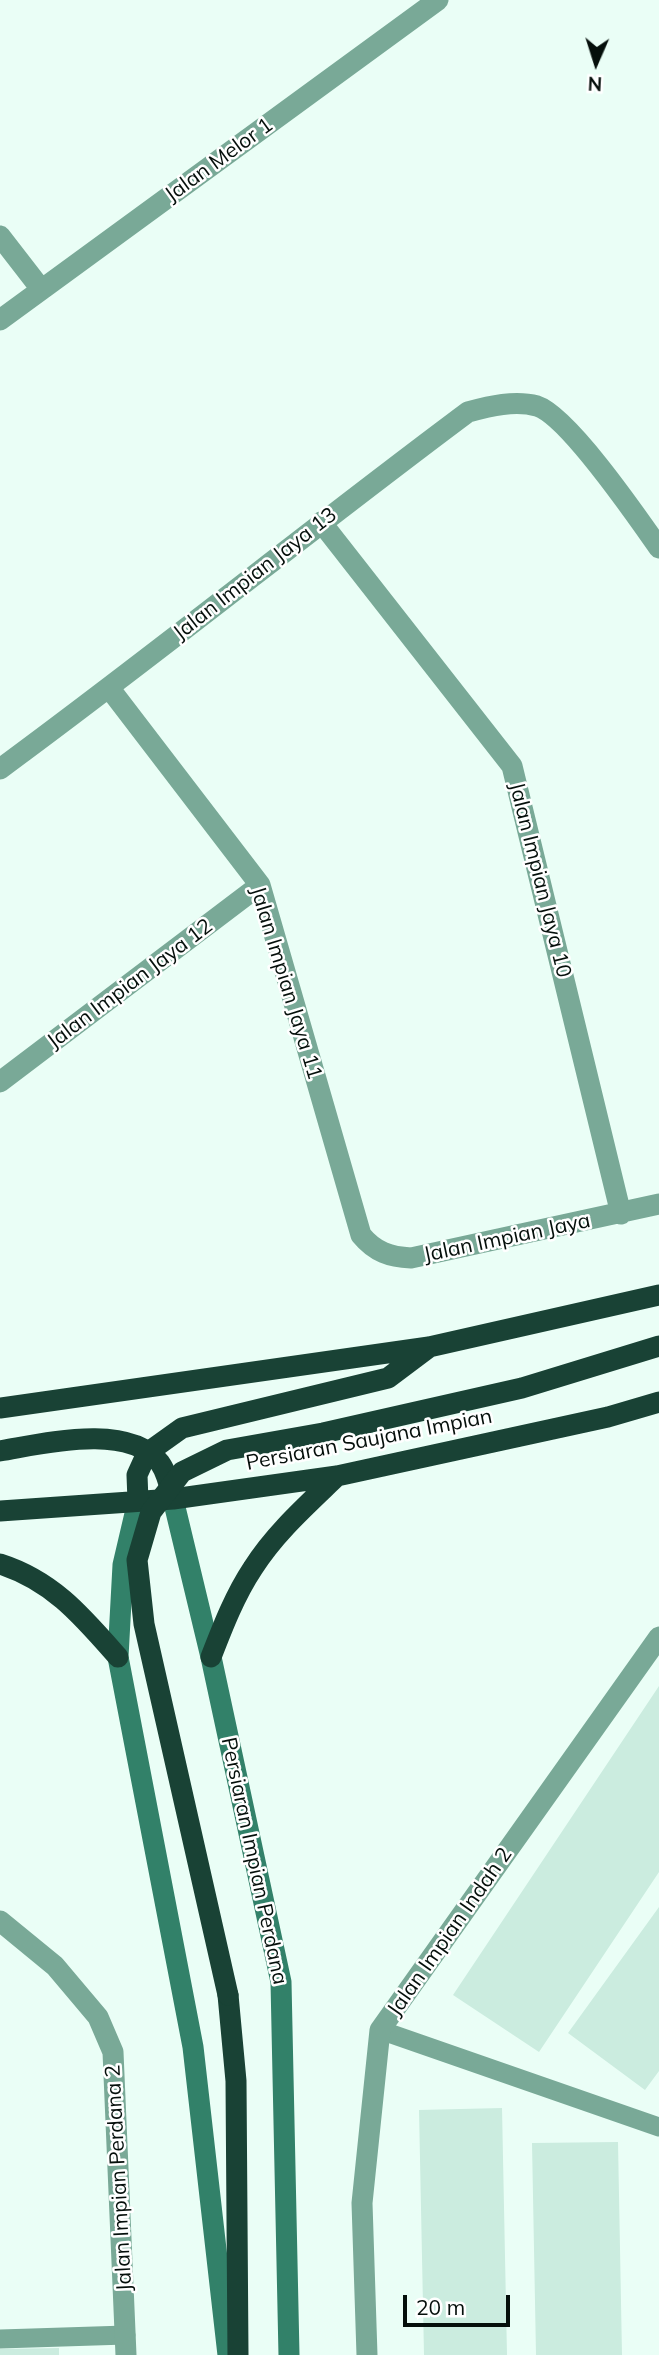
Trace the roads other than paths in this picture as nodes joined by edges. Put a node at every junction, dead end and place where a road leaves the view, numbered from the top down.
1 (438, 0) edge
2 (0, 236) edge
3 (41, 289) junction
4 (0, 320) edge
5 (321, 522) junction
6 (659, 548) edge
7 (110, 689) junction
8 (0, 769) edge
9 (260, 886) junction
10 (0, 1082) edge
11 (659, 1204) edge
12 (621, 1214) junction
13 (361, 1235) joint
14 (659, 1295) edge
15 (659, 1346) edge
16 (429, 1348) junction
17 (659, 1402) edge
18 (0, 1408) edge
19 (0, 1451) edge
20 (147, 1453) junction
21 (337, 1476) junction
22 (173, 1499) junction
23 (138, 1501) junction
24 (0, 1511) edge
25 (0, 1564) edge
26 (659, 1637) edge
27 (118, 1657) junction
28 (211, 1657) junction
29 (0, 1921) edge
30 (380, 2030) junction
31 (659, 2127) edge
32 (0, 2339) edge
33 (126, 2345) edge
34 (228, 2355) edge
35 (238, 2355) edge
36 (289, 2355) edge
37 (367, 2355) edge

1 - 3 street, Jalan Melor 1
2 - 3 street
3 - 4 street, Jalan Melor 1
5 - 6 street, Jalan Impian Jaya 13
5 - 7 street, Jalan Impian Jaya 13
5 - 12 street, Jalan Impian Jaya 10
7 - 8 street, Jalan Impian Jaya 13
7 - 9 street, Jalan Impian Jaya 11
9 - 10 street, Jalan Impian Jaya 12
9 - 13 street, Jalan Impian Jaya 11
11 - 12 street, Jalan Impian Jaya
12 - 13 street, Jalan Impian Jaya
14 - 16 highway
15 - 35 highway, bridge
16 - 18 highway
16 - 20 highway
17 - 21 highway, Persiaran Saujana Impian
19 - 20 highway
20 - 22 highway
20 - 23 highway
21 - 22 highway, Persiaran Saujana Impian
21 - 28 highway
22 - 23 highway, Persiaran Saujana Impian
22 - 28 street, Persiaran Impian Perdana
23 - 24 highway, Persiaran Saujana Impian
23 - 27 street
25 - 27 highway
26 - 30 street, Jalan Impian Indah 2
27 - 34 street
28 - 36 street, Persiaran Impian Perdana
29 - 33 street, Jalan Impian Perdana 2
30 - 31 lane
30 - 37 street, Jalan Impian Indah 2
32 - 33 lane

